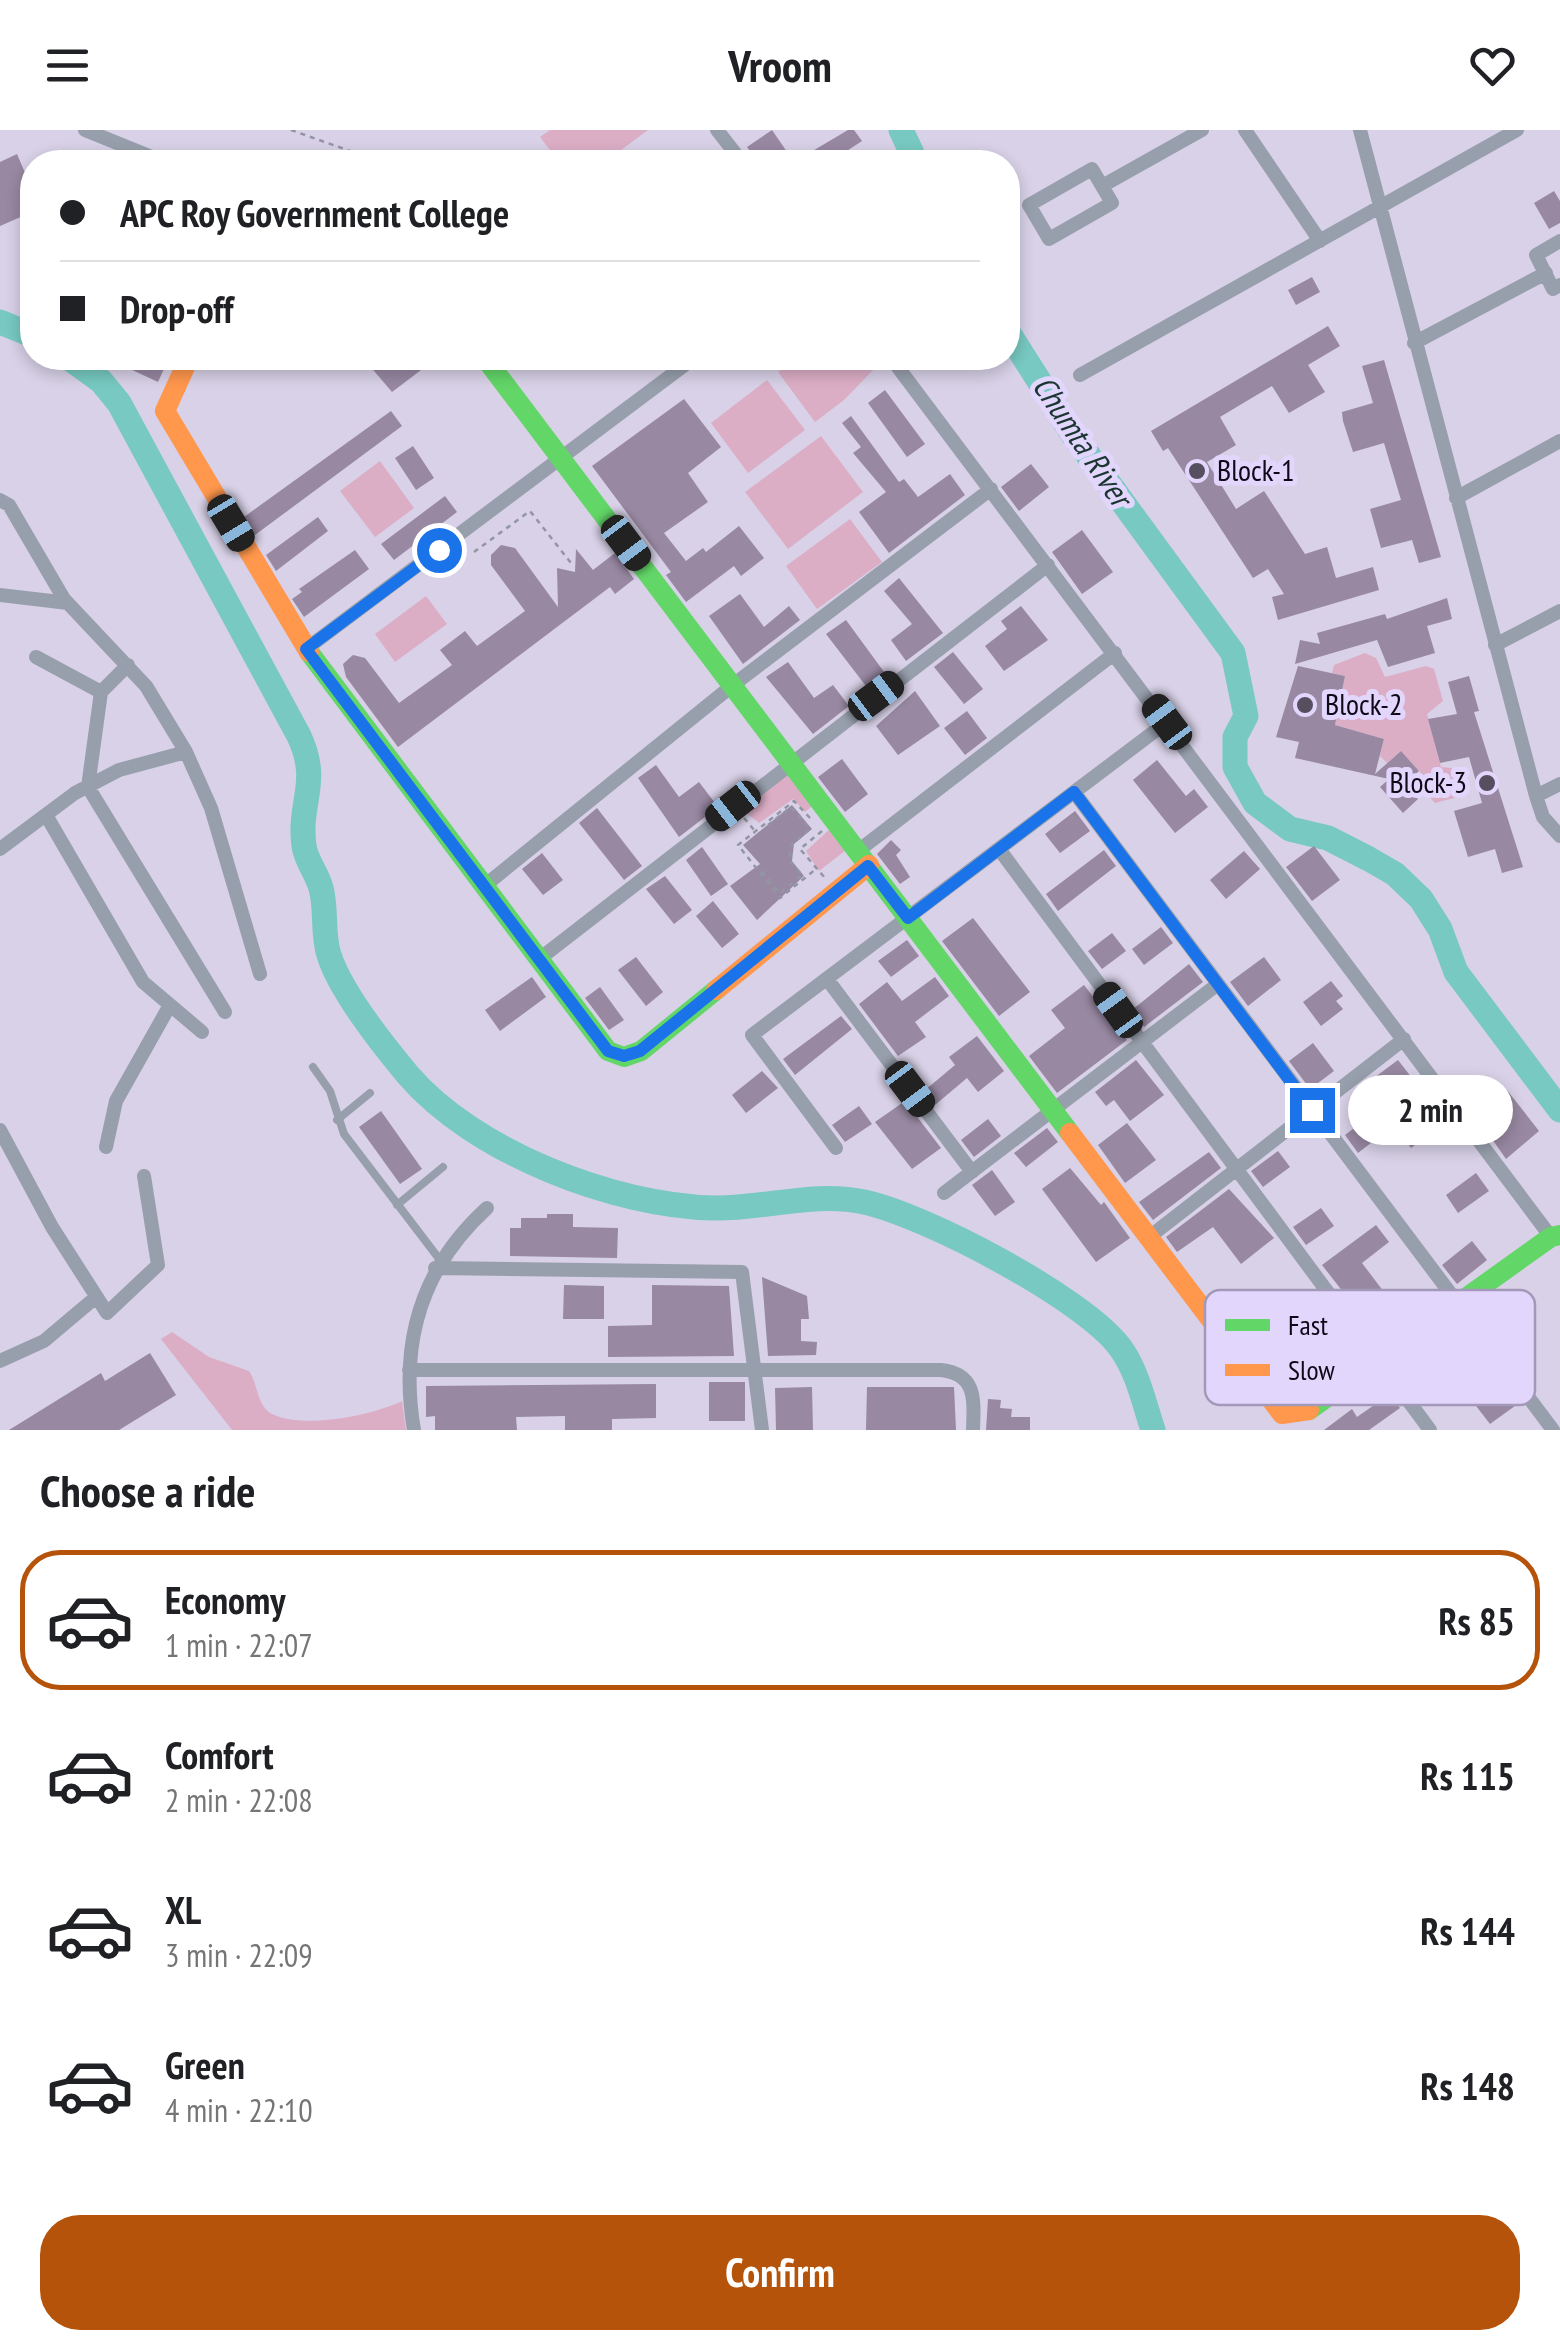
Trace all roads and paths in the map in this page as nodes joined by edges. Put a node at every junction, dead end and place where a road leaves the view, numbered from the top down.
1 (85, 130) edge
2 (291, 130) edge
3 (717, 130) edge
4 (1202, 130) edge
5 (1245, 130) edge
6 (1360, 130) edge
7 (1517, 130) edge
8 (134, 150) edge
9 (348, 150) edge
10 (733, 150) edge
11 (1102, 186) junction
12 (1378, 208) junction
13 (1560, 240) edge
14 (1320, 241) junction
15 (1546, 273) junction
16 (1560, 285) edge
17 (1414, 343) junction
18 (184, 370) edge
19 (495, 370) edge
20 (678, 370) edge
21 (900, 370) edge
22 (1080, 375) dead end
23 (1560, 441) edge
24 (563, 457) junction
25 (991, 489) junction
26 (1456, 498) junction
27 (0, 500) edge
28 (474, 552) dead end
29 (571, 564) dead end
30 (1048, 566) junction
31 (0, 595) edge
32 (68, 603) junction
33 (1560, 611) edge
34 (1495, 646) junction
35 (306, 649) junction
36 (1115, 653) junction
37 (36, 657) dead end
38 (128, 665) junction
39 (732, 685) junction
40 (100, 692) junction
41 (1167, 722) junction
42 (186, 752) junction
43 (790, 762) junction
44 (1560, 784) edge
45 (88, 786) junction
46 (1074, 792) junction
47 (1536, 796) junction
48 (46, 815) junction
49 (816, 819) junction
50 (766, 822) junction
51 (808, 827) junction
52 (1560, 836) edge
53 (0, 849) edge
54 (791, 849) junction
55 (800, 849) junction
56 (999, 849) junction
57 (863, 858) junction
58 (813, 866) junction
59 (762, 871) dead end
60 (802, 875) junction
61 (482, 887) junction
62 (778, 894) junction
63 (908, 918) junction
64 (538, 960) junction
65 (260, 974) dead end
66 (827, 979) junction
67 (1218, 984) junction
68 (170, 1005) junction
69 (224, 1012) dead end
70 (202, 1032) dead end
71 (1404, 1039) junction
72 (1142, 1042) junction
73 (313, 1066) dead end
74 (370, 1093) dead end
75 (1052, 1110) junction
76 (1312, 1110) junction
77 (337, 1120) junction
78 (0, 1130) edge
79 (106, 1147) dead end
80 (836, 1148) dead end
81 (444, 1166) dead end
82 (1236, 1169) junction
83 (972, 1172) junction
84 (144, 1176) dead end
85 (944, 1193) dead end
86 (398, 1204) junction
87 (488, 1208) dead end
88 (1556, 1236) edge
89 (1148, 1238) junction
90 (438, 1264) junction
91 (1326, 1290) edge
92 (1448, 1290) edge
93 (1475, 1290) edge
94 (95, 1298) junction
95 (1205, 1313) edge
96 (0, 1361) edge
97 (409, 1370) junction
98 (754, 1370) junction
99 (1275, 1405) edge
100 (1316, 1405) edge
101 (1411, 1405) edge
102 (1533, 1405) edge
103 (414, 1430) edge
104 (762, 1430) edge
105 (973, 1430) edge
106 (1430, 1430) edge
107 (1552, 1430) edge

1 - 8 street
2 - 9 path
3 - 10 street
4 - 11 street
5 - 14 street
6 - 12 street
7 - 12 street
11 - 11 street
12 - 14 street
12 - 17 street
13 - 15 street
14 - 22 street
15 - 16 street
15 - 17 street
17 - 26 street
18 - 35 street
19 - 24 street
20 - 24 street
21 - 25 street
23 - 26 street
24 - 35 street
24 - 39 street
25 - 30 street
25 - 39 street
26 - 34 street
27 - 32 street
28 - 29 path
30 - 36 street
30 - 43 street
31 - 32 street
32 - 38 street
33 - 34 street
34 - 47 street
35 - 61 street
36 - 41 street
36 - 57 street
37 - 40 street
38 - 40 street
38 - 42 street
39 - 43 street
39 - 61 street
40 - 45 street
41 - 46 street
41 - 71 street
42 - 45 street
42 - 65 street
43 - 57 street
43 - 64 street
44 - 47 street
45 - 48 street
45 - 69 street
46 - 56 street
46 - 67 street
47 - 52 street
48 - 53 street
48 - 68 street
49 - 50 path
49 - 51 path
49 - 55 path
50 - 51 path
50 - 62 path
51 - 54 path
54 - 55 path
54 - 60 path
55 - 58 path
56 - 63 street
56 - 72 street
57 - 63 street
57 - 64 street
58 - 60 path
58 - 62 path
59 - 62 path
60 - 62 path
61 - 64 street
63 - 66 street
63 - 75 street
66 - 80 street
66 - 83 street
67 - 72 street
67 - 76 street
68 - 70 street
68 - 79 street
71 - 76 street
71 - 88 street
72 - 75 street
72 - 82 street
73 - 77 lane
74 - 77 lane
75 - 83 street
75 - 89 street
76 - 82 street
76 - 92 street
77 - 86 lane
78 - 94 street
81 - 86 lane
82 - 89 street
82 - 91 street
83 - 85 street
84 - 94 street
86 - 90 lane
87 - 90 street
88 - 93 street
89 - 95 street
90 - 97 street
90 - 98 street
94 - 96 street
97 - 98 street
97 - 103 street
98 - 104 street
98 - 105 street
99 - 100 street
101 - 106 street
102 - 107 street

